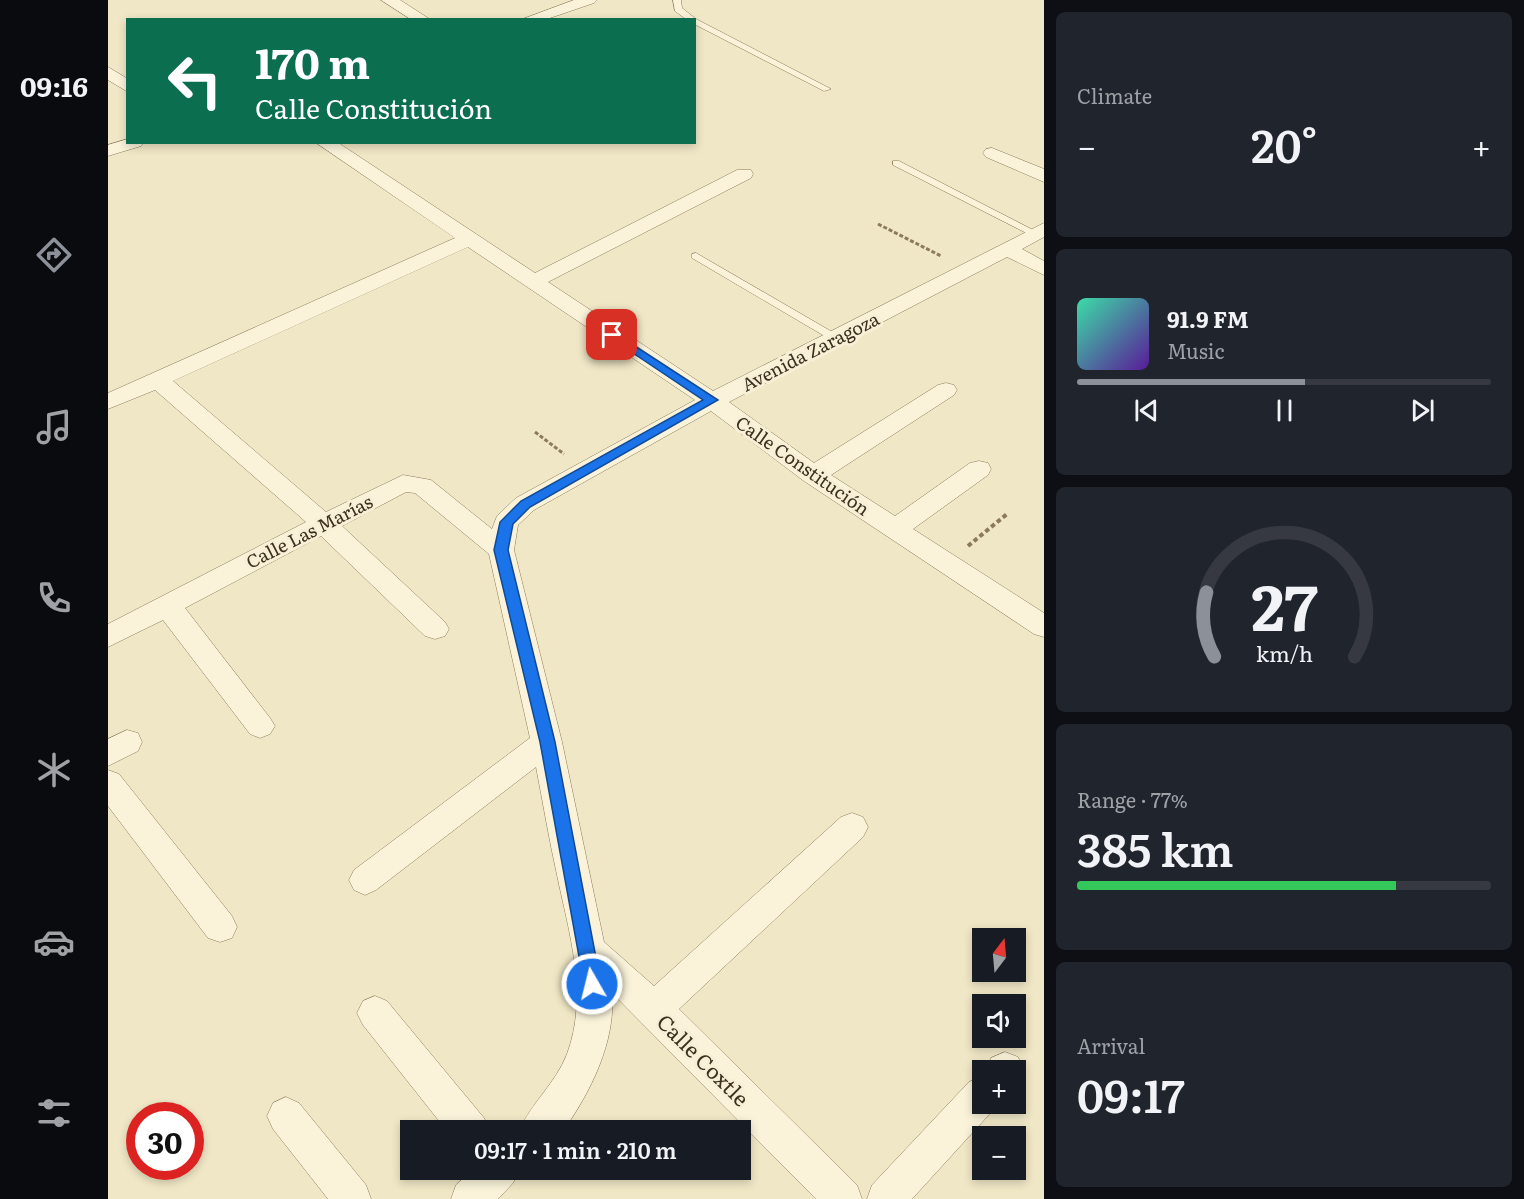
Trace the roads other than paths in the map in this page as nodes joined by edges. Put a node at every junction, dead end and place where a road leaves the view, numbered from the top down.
1 (389, 0) edge
2 (589, 0) edge
3 (677, 0) edge
4 (420, 18) edge
5 (533, 18) edge
6 (691, 18) edge
7 (696, 21) edge
8 (108, 72) edge
9 (126, 86) edge
10 (827, 89) dead end
11 (129, 144) edge
12 (327, 144) edge
13 (108, 151) edge
14 (992, 153) dead end
15 (896, 163) dead end
16 (744, 174) dead end
17 (1044, 176) edge
18 (470, 239) junction
19 (1031, 240) edge
20 (696, 256) dead end
21 (1044, 269) edge
22 (533, 282) junction
23 (837, 339) junction
24 (159, 381) junction
25 (946, 390) dead end
26 (712, 400) junction
27 (108, 402) edge
28 (979, 469) dead end
29 (813, 475) junction
30 (324, 524) junction
31 (895, 529) junction
32 (501, 550) junction
33 (167, 605) junction
34 (1044, 627) edge
35 (435, 628) dead end
36 (108, 636) edge
37 (260, 726) dead end
38 (547, 742) junction
39 (108, 783) edge
40 (852, 827) dead end
41 (365, 880) dead end
42 (220, 927) dead end
43 (588, 949) junction
44 (654, 1009) junction
45 (375, 1013) dead end
46 (972, 1106) edge
47 (286, 1116) dead end
48 (462, 1120) edge
49 (549, 1120) edge
50 (490, 1180) edge
51 (352, 1199) edge
52 (470, 1199) edge
53 (843, 1199) edge
54 (886, 1199) edge

1 - 4 street
2 - 5 street
3 - 6 lane
7 - 10 lane
8 - 9 street
11 - 13 street
12 - 18 street, Calle Constitución
14 - 17 street
15 - 19 lane
16 - 22 street
18 - 22 street, Calle Constitución
18 - 24 street
19 - 21 street
19 - 23 street, Avenida Zaragoza
20 - 23 lane
22 - 26 street, Calle Constitución
23 - 26 street, Avenida Zaragoza
24 - 27 street
24 - 30 street
25 - 29 street
26 - 29 street, Calle Constitución
26 - 32 street, Avenida Zaragoza
28 - 31 street
29 - 31 street, Calle Constitución
30 - 32 street, Calle Las Marías
30 - 33 street, Calle Las Marías
30 - 35 street
31 - 34 street, Calle Constitución
32 - 38 street, Avenida Zaragoza
33 - 36 street, Calle Las Marías
33 - 37 street
38 - 41 street
38 - 43 street, Avenida Zaragoza
39 - 42 street
40 - 44 street
43 - 44 street, Calle Coxtle
43 - 49 street, Avenida Zaragoza
44 - 53 street, Calle Coxtle
45 - 48 street
46 - 54 street
47 - 51 street
50 - 52 street

